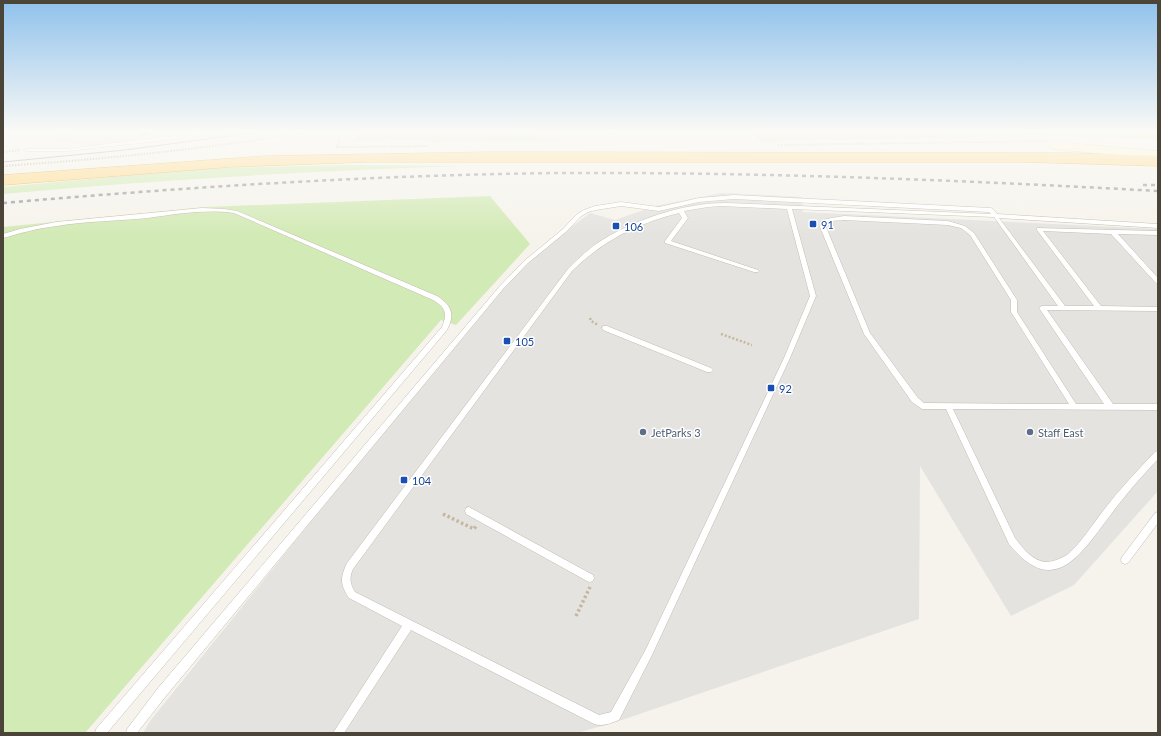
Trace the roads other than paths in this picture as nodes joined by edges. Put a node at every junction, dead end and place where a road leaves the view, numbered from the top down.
1 (54, 166) edge
2 (184, 166) edge
3 (3, 170) edge
4 (3, 180) edge
5 (789, 207) junction
6 (681, 210) junction
7 (996, 217) junction
8 (1158, 226) edge
9 (1113, 232) junction
10 (1158, 234) edge
11 (3, 236) edge
12 (756, 272) dead end
13 (1158, 282) edge
14 (1063, 308) junction
15 (1100, 309) junction
16 (1158, 309) edge
17 (605, 328) dead end
18 (709, 370) dead end
19 (948, 406) junction
20 (1074, 406) junction
21 (1110, 406) junction
22 (1158, 406) edge
23 (1158, 454) edge
24 (469, 510) dead end
25 (1158, 516) edge
26 (1155, 527) edge
27 (1125, 560) dead end
28 (591, 582) road end
29 (409, 624) junction
30 (100, 733) edge
31 (131, 733) edge
32 (338, 733) edge

1 - 3 highway
2 - 4 highway
5 - 6 lane
5 - 7 lane
5 - 29 lane
6 - 12 lane
6 - 29 lane
7 - 8 lane
7 - 14 lane
7 - 31 lane
9 - 10 lane
9 - 13 lane
9 - 15 lane
11 - 30 lane
14 - 15 lane
14 - 21 lane
15 - 16 lane
17 - 18 lane
19 - 20 lane
19 - 20 lane
19 - 23 lane
20 - 21 lane
21 - 22 lane
24 - 28 lane
25 - 26 lane
26 - 27 lane
29 - 32 lane

